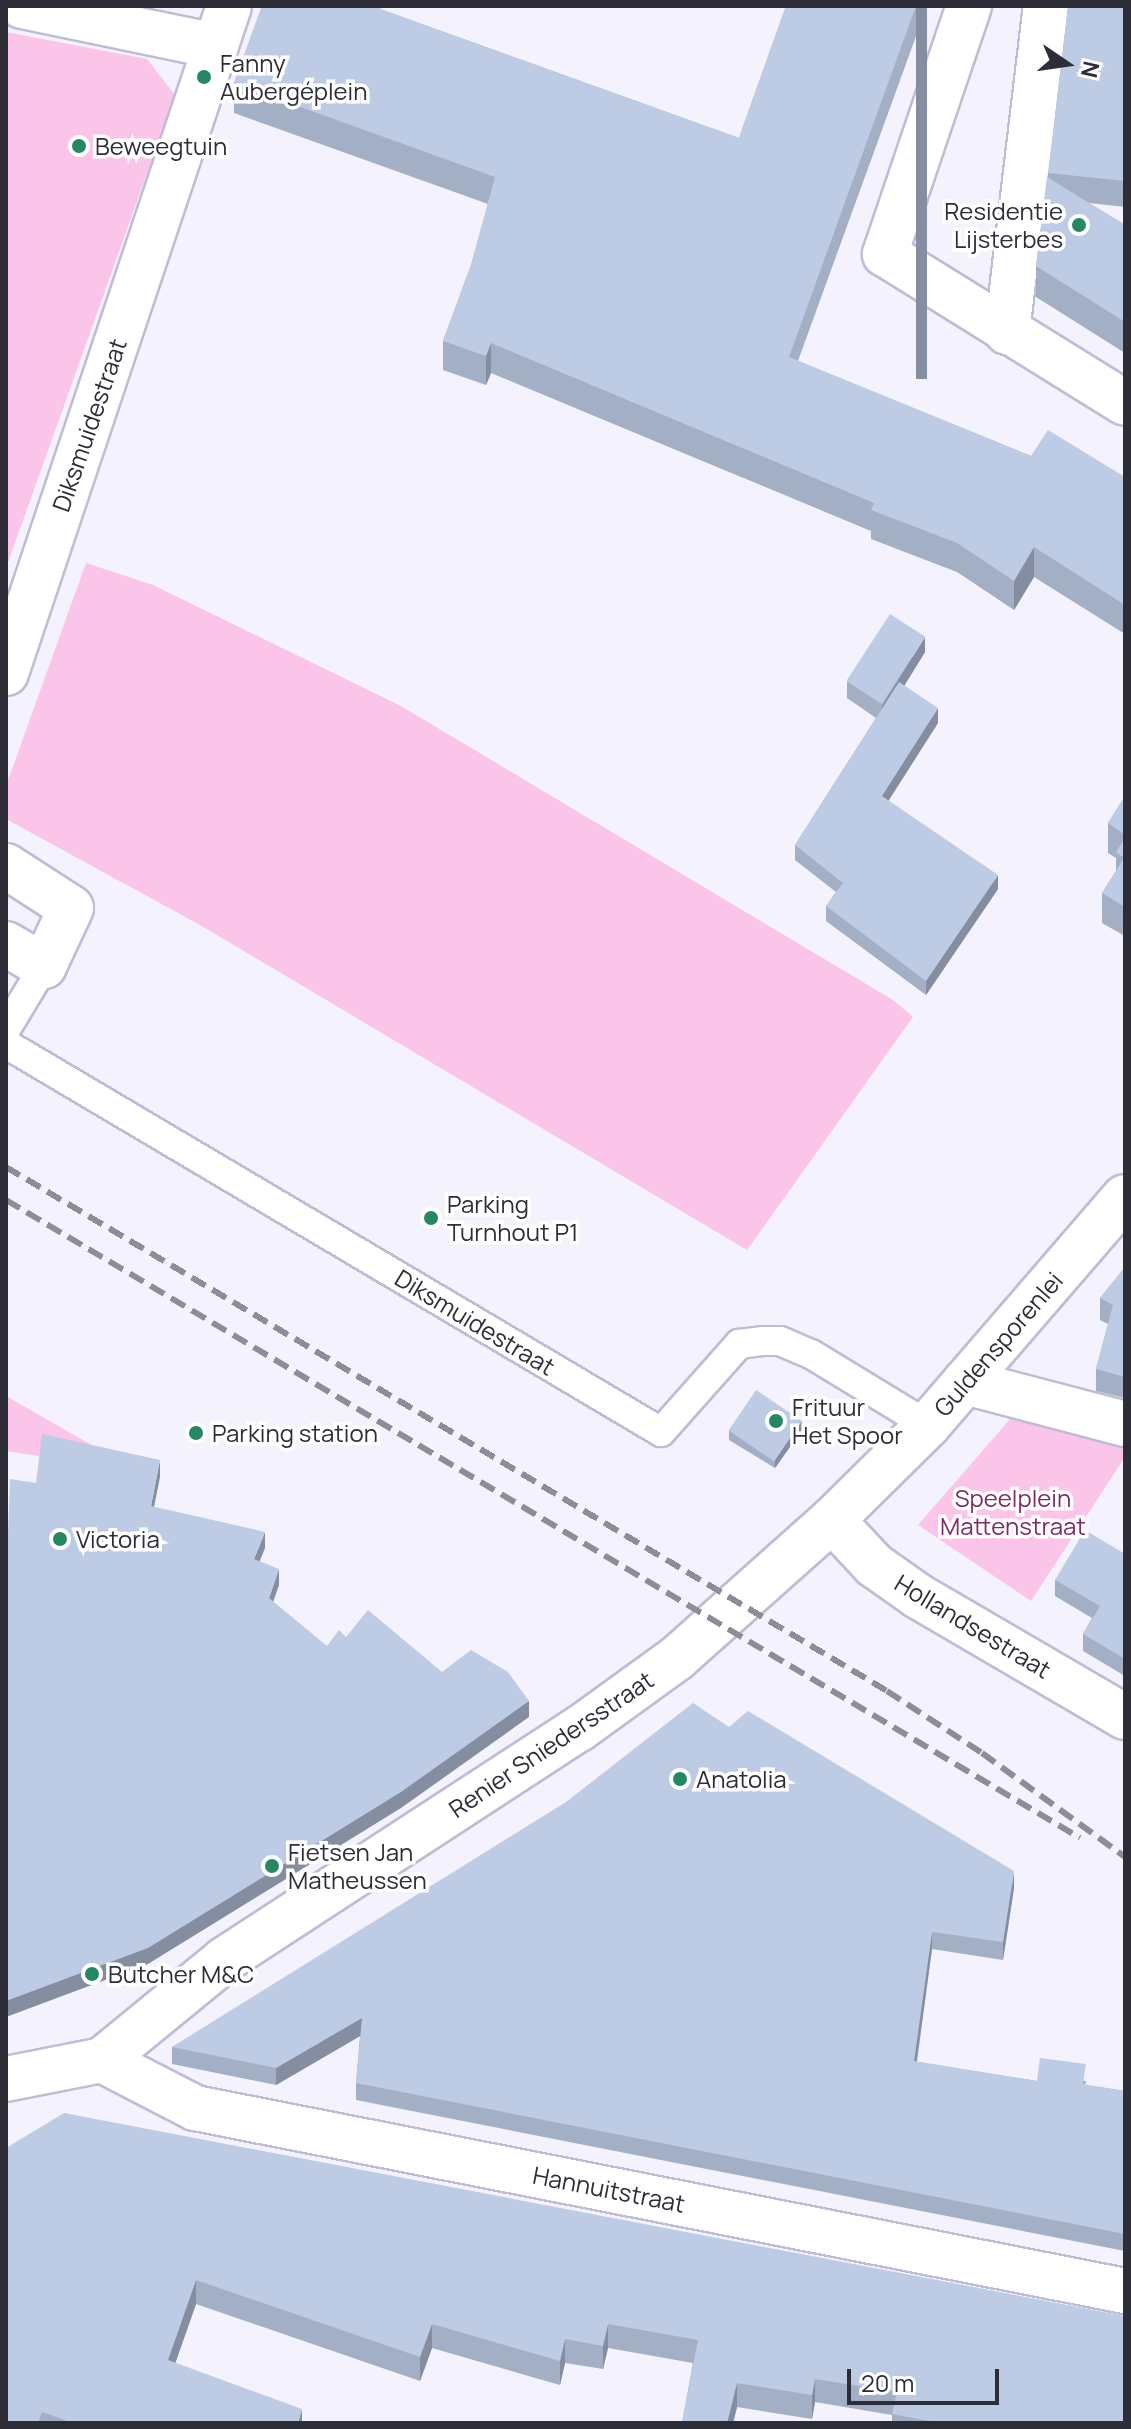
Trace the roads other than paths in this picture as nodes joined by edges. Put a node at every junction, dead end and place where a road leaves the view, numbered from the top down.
1 (22, 6) edge
2 (969, 6) edge
3 (1046, 6) edge
4 (151, 20) edge
5 (223, 26) edge
6 (1007, 332) junction
7 (1125, 403) edge
8 (6, 673) edge
9 (6, 866) edge
10 (6, 944) edge
11 (44, 966) junction
12 (6, 1029) edge
13 (6, 1044) edge
14 (1125, 1197) edge
15 (965, 1382) junction
16 (1125, 1424) edge
17 (928, 1425) junction
18 (832, 1520) junction
19 (1125, 1717) edge
20 (102, 2060) junction
21 (6, 2079) edge
22 (1125, 2291) edge

1 - 4 street
2 - 6 street
3 - 6 street
4 - 5 street
5 - 8 street, Diksmuidestraat
6 - 7 street
9 - 11 street
10 - 11 street
11 - 12 lane
13 - 17 lane, Diksmuidestraat
14 - 15 street, Guldensporenlei
15 - 16 street
15 - 17 street, Guldensporenlei
17 - 18 street, Guldensporenlei
18 - 19 street, Hollandsestraat
18 - 20 street, Renier Sniedersstraat
20 - 21 street, Renier Sniedersstraat
20 - 22 street, Hannuitstraat

